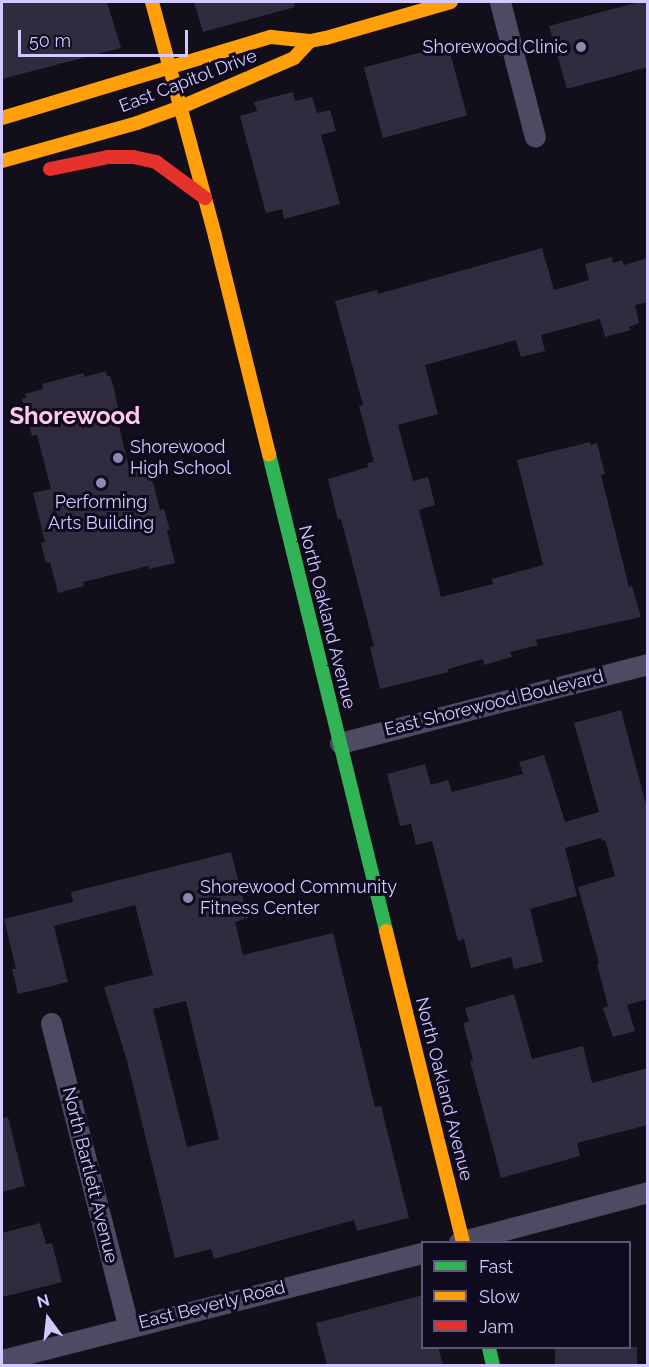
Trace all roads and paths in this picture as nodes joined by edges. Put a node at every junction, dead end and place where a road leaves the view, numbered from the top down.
1 (152, 2) edge
2 (451, 2) edge
3 (500, 2) edge
4 (310, 41) junction
5 (170, 67) junction
6 (181, 107) junction
7 (2, 118) edge
8 (535, 137) dead end
9 (2, 161) edge
10 (36, 172) dead end
11 (205, 198) junction
12 (648, 664) edge
13 (340, 743) junction
14 (51, 1023) dead end
15 (648, 1192) edge
16 (462, 1241) edge
17 (466, 1241) edge
18 (421, 1253) edge
19 (128, 1326) junction
20 (490, 1349) edge
21 (2, 1360) edge
22 (494, 1365) edge

1 - 5 main road, North Oakland Avenue
2 - 4 main road, East Capitol Drive
3 - 8 street
4 - 5 main road, East Capitol Drive
4 - 6 main road, East Capitol Drive
5 - 6 main road, North Oakland Avenue
5 - 7 main road, East Capitol Drive
6 - 9 main road, East Capitol Drive
6 - 11 main road, North Oakland Avenue
10 - 11 main road
11 - 13 main road, North Oakland Avenue
12 - 13 street, East Shorewood Boulevard
13 - 16 main road, North Oakland Avenue
14 - 19 street, North Bartlett Avenue
15 - 17 street
18 - 19 street, East Beverly Road
19 - 21 street, East Beverly Road
20 - 22 main road

